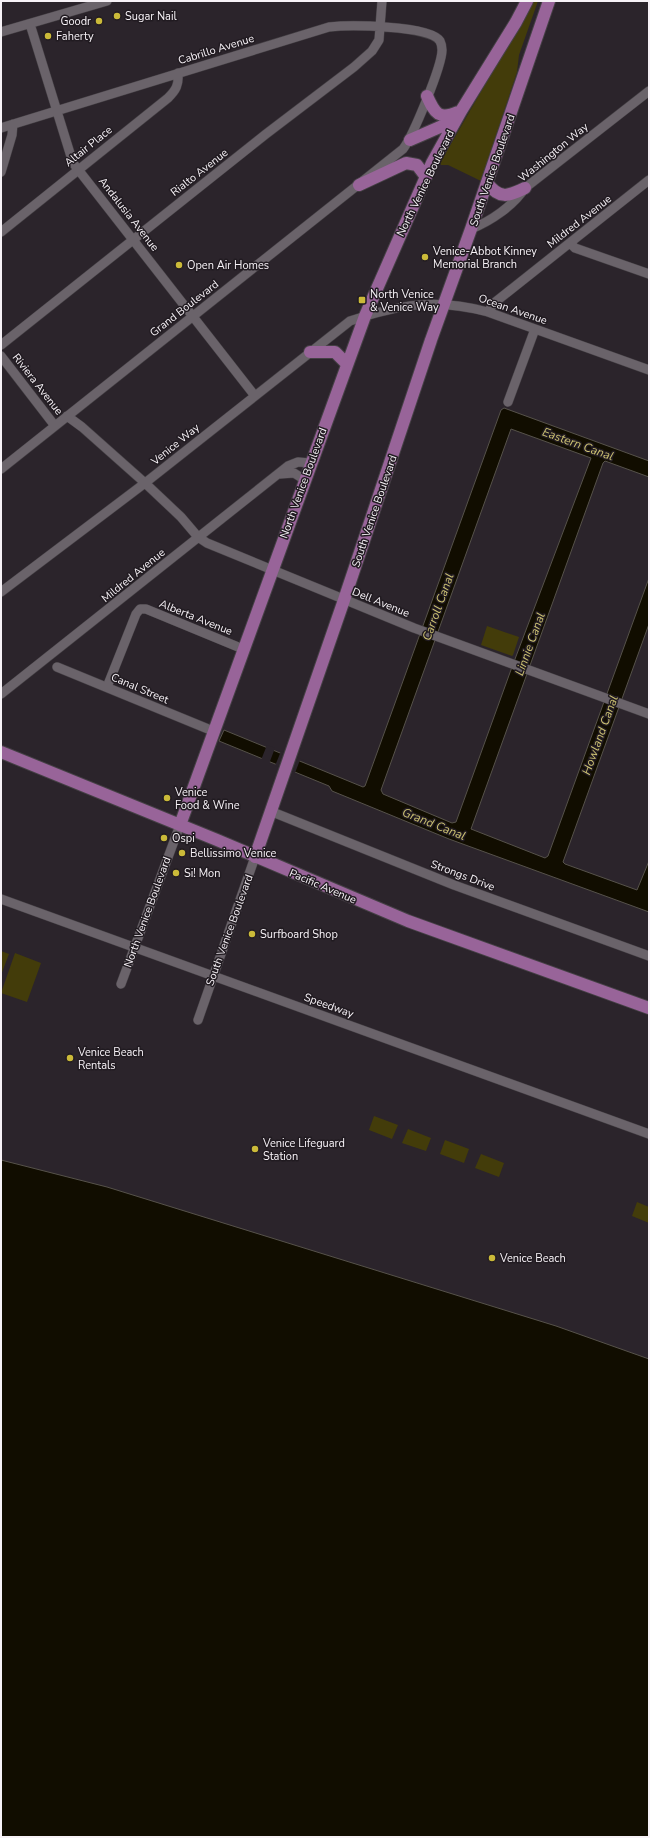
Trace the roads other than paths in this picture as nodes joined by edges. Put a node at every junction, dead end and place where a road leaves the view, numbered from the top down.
1 (106, 1) edge
2 (382, 1) edge
3 (527, 1) edge
4 (549, 1) edge
5 (30, 24) junction
6 (380, 27) junction
7 (1, 32) edge
8 (440, 41) joint
9 (178, 73) junction
10 (649, 90) edge
11 (427, 96) junction
12 (56, 111) junction
13 (459, 115) junction
14 (13, 124) junction
15 (1, 128) edge
16 (410, 140) junction
17 (78, 169) junction
18 (1, 172) edge
19 (426, 176) junction
20 (649, 180) edge
21 (487, 184) junction
22 (359, 185) junction
23 (525, 188) junction
24 (472, 229) junction
25 (1, 232) edge
26 (134, 239) junction
27 (570, 243) junction
28 (649, 274) edge
29 (445, 304) junction
30 (488, 312) junction
31 (193, 316) junction
32 (365, 316) junction
33 (535, 329) junction
34 (1, 346) edge
35 (310, 352) junction
36 (1, 356) edge
37 (346, 363) junction
38 (649, 370) edge
39 (255, 396) junction
40 (508, 402) dead end
41 (67, 416) junction
42 (55, 426) junction
43 (311, 463) junction
44 (1, 469) edge
45 (280, 474) junction
46 (305, 480) junction
47 (145, 483) junction
48 (198, 538) junction
49 (272, 570) junction
50 (1, 592) edge
51 (344, 600) junction
52 (243, 649) junction
53 (58, 667) dead end
54 (107, 687) junction
55 (1, 694) edge
56 (649, 714) edge
57 (213, 731) junction
58 (1, 752) edge
59 (270, 811) junction
60 (180, 825) junction
61 (255, 857) junction
62 (1, 899) edge
63 (135, 947) junction
64 (649, 956) edge
65 (213, 975) junction
66 (121, 984) dead end
67 (649, 1008) edge
68 (198, 1020) dead end
69 (649, 1134) edge

1 - 5 street
2 - 6 street, Rialto Avenue
3 - 13 main road, North Venice Boulevard
4 - 21 main road, South Venice Boulevard
5 - 7 street
5 - 12 street, Andalusia Avenue
6 - 8 street, Cabrillo Avenue
6 - 9 street, Cabrillo Avenue
6 - 26 street, Rialto Avenue
8 - 11 street, Grand Boulevard
9 - 12 street, Cabrillo Avenue
9 - 17 street, Altair Place
10 - 23 street, Washington Way
11 - 13 main road
11 - 16 street, Grand Boulevard
12 - 14 street, Cabrillo Avenue
12 - 17 street, Andalusia Avenue
13 - 16 main road
13 - 19 main road, North Venice Boulevard
14 - 15 street, Cabrillo Avenue
14 - 18 street
16 - 22 street, Grand Boulevard
17 - 25 street, Altair Place
17 - 26 street, Andalusia Avenue
19 - 22 main road
19 - 32 main road, North Venice Boulevard
20 - 27 street, Mildred Avenue
21 - 23 main road
21 - 24 main road, South Venice Boulevard
22 - 31 street, Grand Boulevard
23 - 24 street, Washington Way
24 - 29 main road, South Venice Boulevard
26 - 31 street, Andalusia Avenue
26 - 34 street, Rialto Avenue
27 - 28 street
27 - 30 street, Mildred Avenue
29 - 30 street, Ocean Avenue
29 - 32 street, Ocean Avenue
29 - 51 main road, South Venice Boulevard
30 - 33 street, Ocean Avenue
31 - 39 street, Andalusia Avenue
31 - 41 street, Grand Boulevard
32 - 35 street, Venice Way
32 - 37 main road, North Venice Boulevard
33 - 38 street, Ocean Avenue
33 - 40 street
35 - 37 main road
35 - 39 street, Venice Way
36 - 42 street, Riviera Avenue
37 - 43 main road, North Venice Boulevard
39 - 47 street, Venice Way
41 - 42 street, Grand Boulevard
41 - 47 street, Riviera Avenue
42 - 44 street, Grand Boulevard
43 - 45 street, Mildred Avenue
43 - 46 main road, North Venice Boulevard
45 - 46 street
45 - 48 street, Mildred Avenue
46 - 49 main road, North Venice Boulevard
47 - 48 street, Riviera Avenue
47 - 50 street, Venice Way
48 - 49 street, Dell Avenue
48 - 55 street, Mildred Avenue
49 - 51 street, Dell Avenue
49 - 52 main road, North Venice Boulevard
51 - 56 street, Dell Avenue
51 - 59 main road, South Venice Boulevard
52 - 54 street, Alberta Avenue
52 - 57 main road, North Venice Boulevard
53 - 54 street, Canal Street
54 - 57 street, Canal Street
57 - 60 main road, North Venice Boulevard
58 - 60 main road, Pacific Avenue
59 - 61 main road, South Venice Boulevard
59 - 64 street, Strongs Drive
60 - 61 main road, Pacific Avenue
60 - 63 street, North Venice Boulevard
61 - 65 street, South Venice Boulevard
61 - 67 main road, Pacific Avenue
62 - 63 street, Speedway
63 - 65 street, Speedway
63 - 66 street, North Venice Boulevard
65 - 68 street, South Venice Boulevard
65 - 69 street, Speedway

